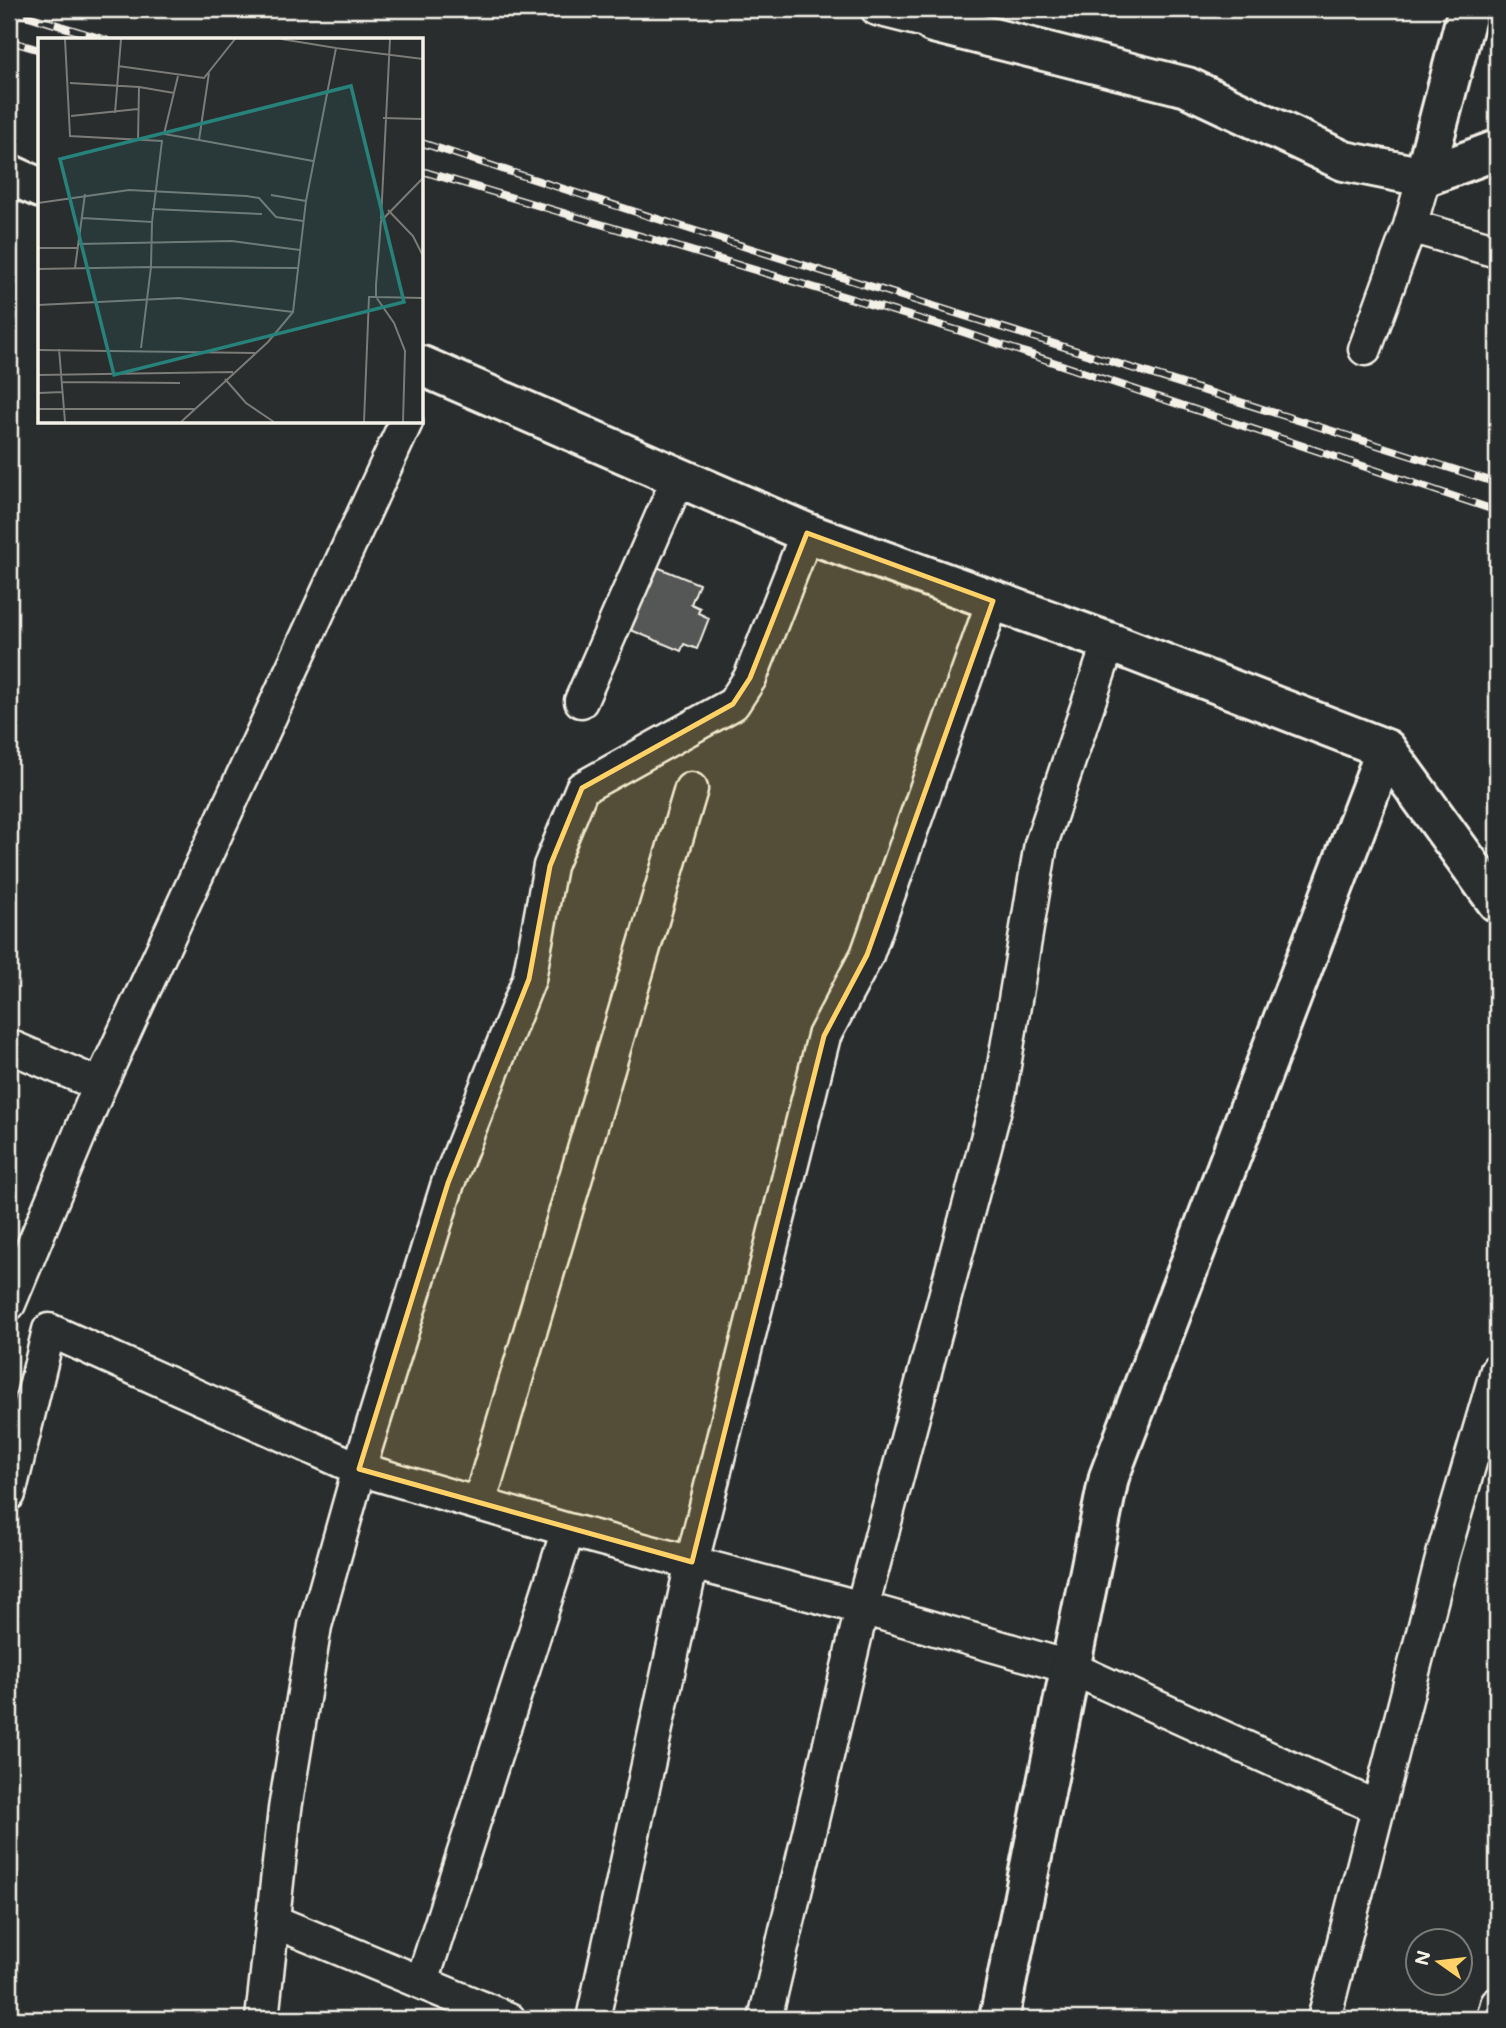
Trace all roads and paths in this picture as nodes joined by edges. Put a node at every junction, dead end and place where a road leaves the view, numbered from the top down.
1 (877, 9) edge
2 (1468, 9) edge
3 (926, 16) edge
4 (1497, 150) edge
5 (9, 174) edge
6 (1423, 177) junction
7 (38, 187) edge
8 (1410, 226) junction
9 (1497, 251) edge
10 (1365, 349) dead end
11 (425, 374) edge
12 (405, 424) edge
13 (678, 479) junction
14 (807, 533) junction
15 (993, 601) junction
16 (1109, 642) junction
17 (581, 701) dead end
18 (1386, 749) junction
19 (691, 789) dead end
20 (1497, 902) edge
21 (9, 1046) edge
22 (100, 1085) junction
23 (9, 1304) edge
24 (1497, 1370) edge
25 (359, 1469) junction
26 (9, 1490) edge
27 (479, 1504) junction
28 (568, 1530) junction
29 (692, 1562) junction
30 (862, 1608) junction
31 (1069, 1667) junction
32 (1378, 1808) junction
33 (273, 1921) junction
34 (422, 1982) junction
35 (1497, 2004) edge
36 (262, 2019) edge
37 (509, 2019) edge
38 (593, 2019) edge
39 (765, 2019) edge
40 (999, 2019) edge
41 (1324, 2019) edge
42 (1493, 2019) edge

1 - 3 street
2 - 6 street
3 - 6 street
4 - 6 street
5 - 7 street
6 - 8 street
8 - 9 street
8 - 10 street
11 - 13 street
12 - 22 street
13 - 14 street
13 - 17 street
14 - 15 street
14 - 25 street
15 - 16 street
15 - 29 street
16 - 18 street
16 - 30 street
18 - 20 street
18 - 31 street
19 - 27 street
21 - 22 street
22 - 23 street
24 - 32 street
25 - 26 street
25 - 27 street
25 - 33 street
27 - 28 street
28 - 29 street
28 - 34 street
29 - 30 street
29 - 38 street
30 - 31 street
30 - 39 street
31 - 32 street
31 - 40 street
32 - 41 street
33 - 34 street
33 - 36 street
34 - 37 street
35 - 42 street

